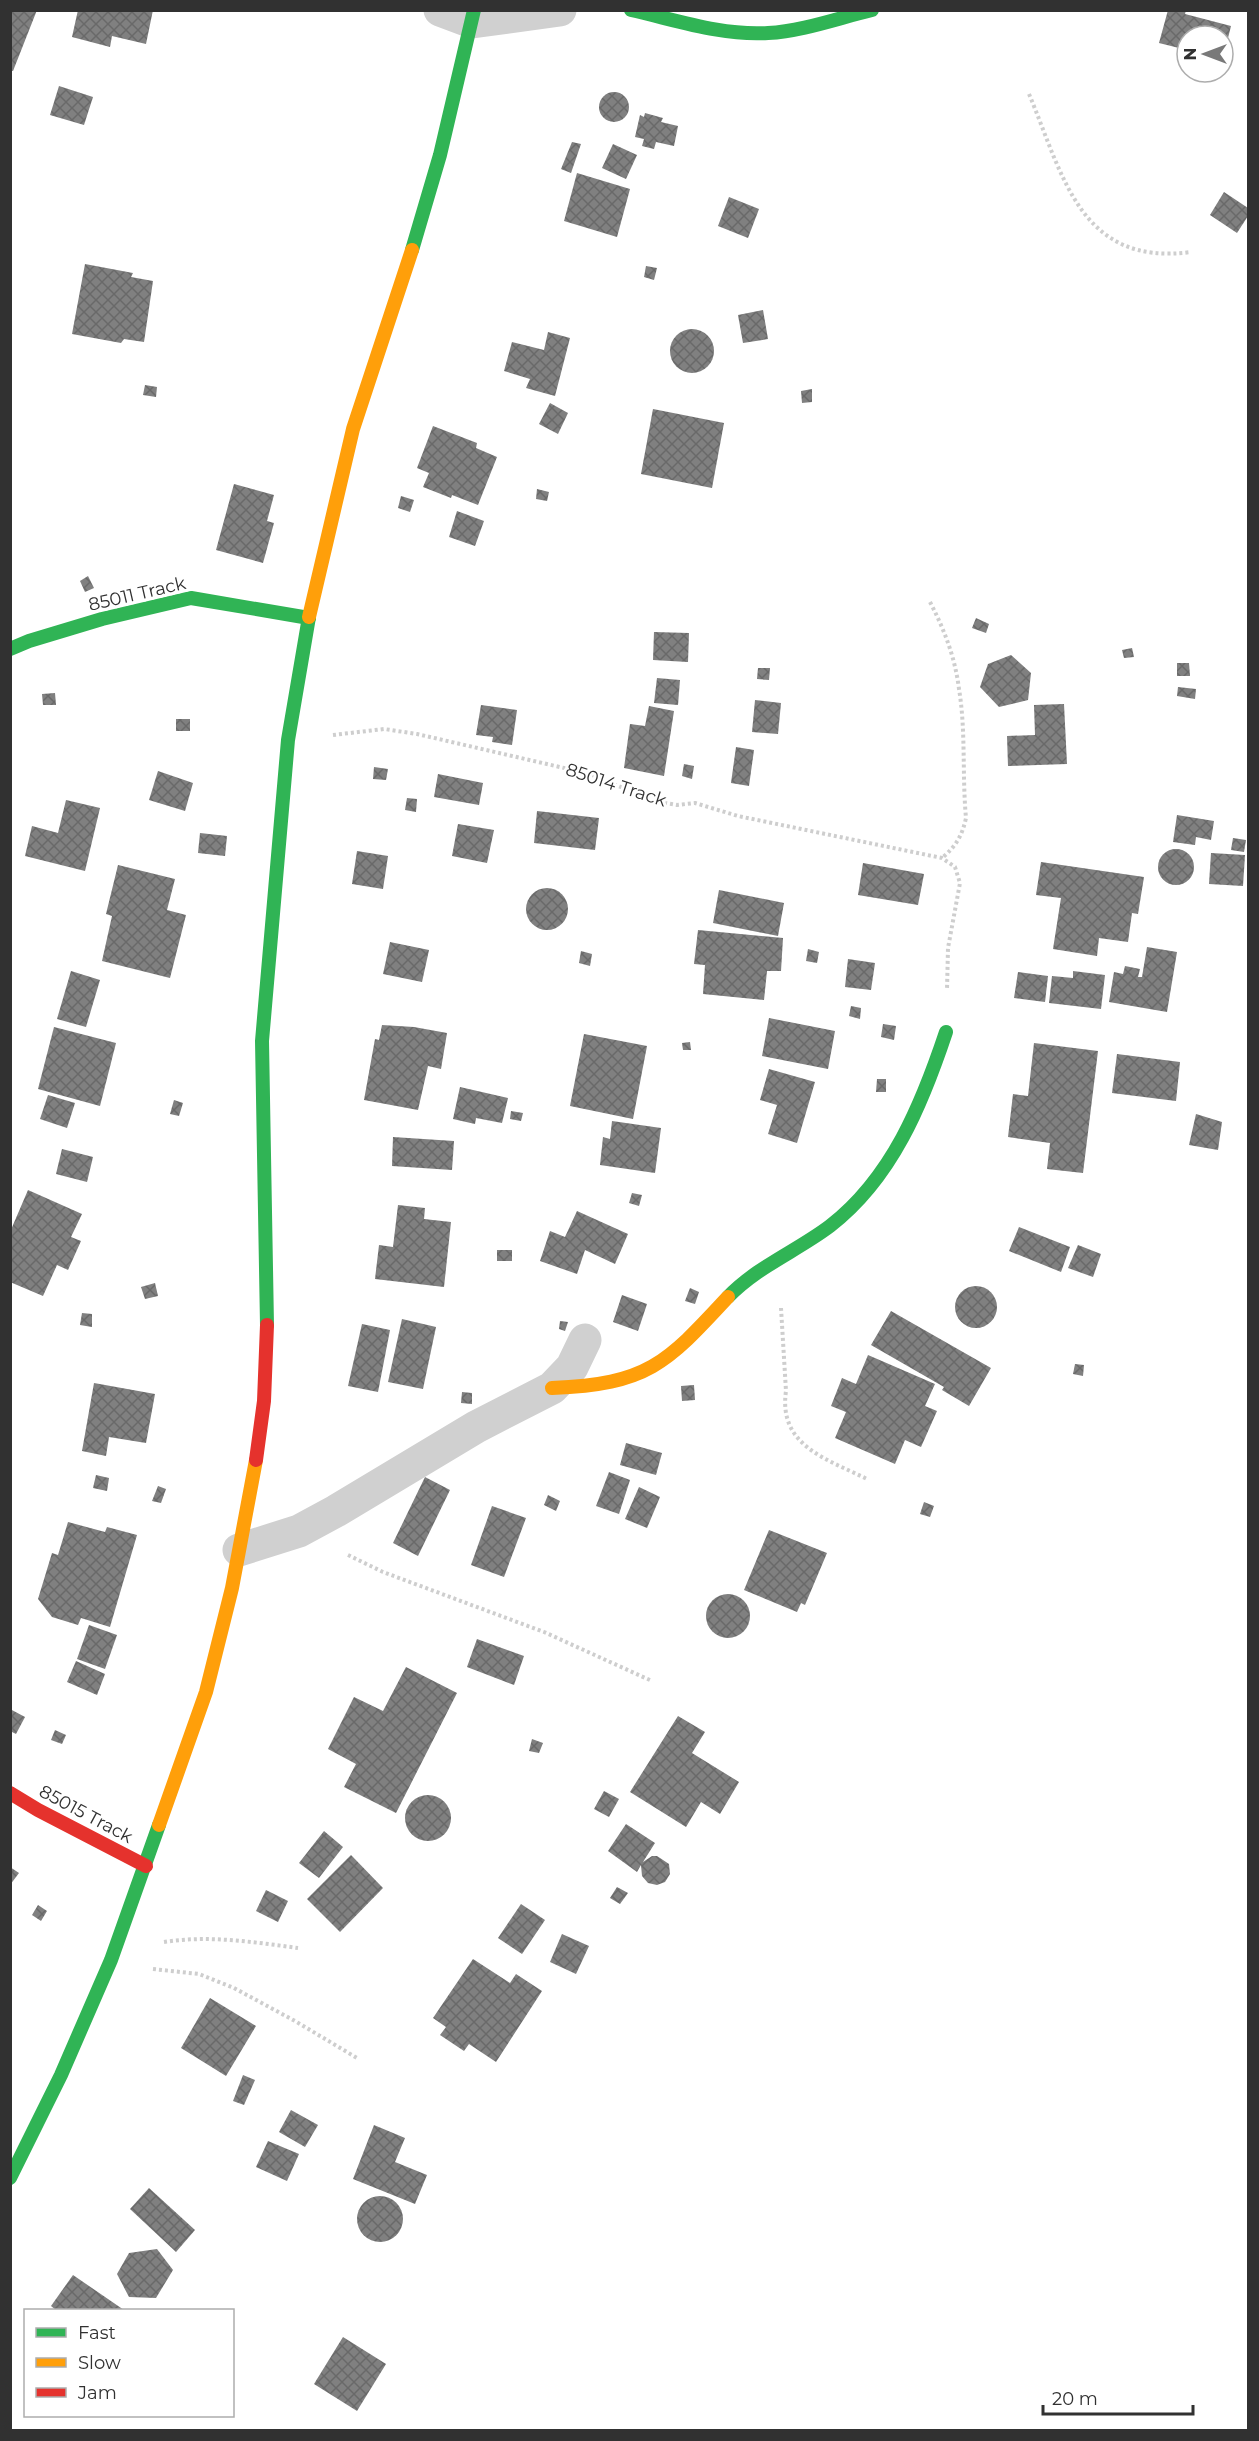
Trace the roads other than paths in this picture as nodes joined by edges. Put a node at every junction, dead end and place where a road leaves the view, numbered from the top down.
1 (440, 10) edge
2 (560, 10) edge
3 (631, 10) edge
4 (872, 10) edge
5 (473, 16) edge
6 (309, 618) junction
7 (10, 649) edge
8 (946, 1032) road end
9 (585, 1340) dead end
10 (552, 1388) junction
11 (239, 1550) junction
12 (10, 1793) edge
13 (146, 1866) junction
14 (10, 2178) edge

1 - 5 street
2 - 5 street
3 - 4 street
5 - 6 street
6 - 7 street, 85011 Track
6 - 11 street
8 - 10 street
9 - 10 street
10 - 11 street
11 - 13 street
12 - 13 street, 85015 Track
13 - 14 street

